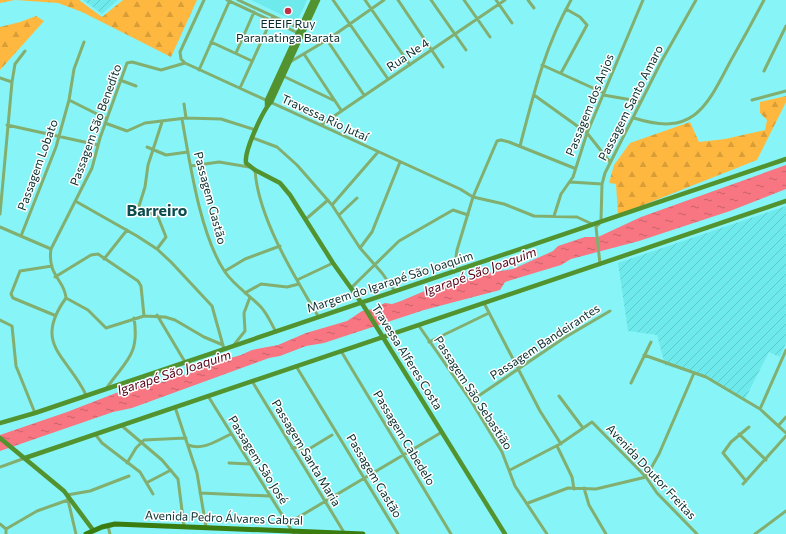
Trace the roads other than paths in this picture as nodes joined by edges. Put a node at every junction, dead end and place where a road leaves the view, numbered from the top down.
1 (204, 0) edge
2 (229, 0) edge
3 (238, 0) edge
4 (313, 0) edge
5 (318, 0) edge
6 (333, 0) edge
7 (365, 0) edge
8 (384, 0) edge
9 (398, 0) edge
10 (431, 0) edge
11 (464, 0) edge
12 (496, 0) edge
13 (505, 0) edge
14 (528, 0) edge
15 (571, 0) edge
16 (643, 0) edge
17 (696, 0) edge
18 (764, 0) edge
19 (499, 4) junction
20 (254, 7) junction
21 (371, 8) junction
22 (534, 8) dead end
23 (566, 9) junction
24 (253, 12) junction
25 (273, 16) junction
26 (476, 19) junction
27 (271, 20) junction
28 (349, 24) junction
29 (512, 24) dead end
30 (786, 26) edge
31 (301, 32) junction
32 (454, 34) junction
33 (490, 37) dead end
34 (327, 40) junction
35 (84, 42) dead end
36 (211, 42) junction
37 (432, 50) junction
38 (466, 50) dead end
39 (25, 51) dead end
40 (236, 53) junction
41 (304, 54) junction
42 (252, 61) junction
43 (290, 62) junction
44 (185, 63) junction
45 (542, 64) junction
46 (410, 65) junction
47 (443, 67) dead end
48 (199, 70) junction
49 (764, 71) dead end
50 (561, 72) junction
51 (283, 76) junction
52 (0, 78) edge
53 (388, 79) junction
54 (120, 80) junction
55 (12, 82) junction
56 (136, 86) dead end
57 (240, 88) junction
58 (786, 91) edge
59 (603, 94) junction
60 (364, 95) junction
61 (534, 95) junction
62 (69, 100) junction
63 (752, 100) dead end
64 (335, 101) junction
65 (638, 101) dead end
66 (269, 103) junction
67 (184, 104) dead end
68 (341, 110) junction
69 (184, 118) junction
70 (634, 118) junction
71 (106, 119) junction
72 (162, 122) junction
73 (105, 123) junction
74 (7, 125) junction
75 (321, 125) junction
76 (256, 130) junction
77 (587, 133) junction
78 (59, 135) junction
79 (253, 138) junction
80 (98, 145) junction
81 (520, 146) junction
82 (147, 147) dead end
83 (153, 150) junction
84 (188, 152) junction
85 (378, 152) junction
86 (786, 159) edge
87 (400, 162) junction
88 (610, 162) junction
89 (191, 166) junction
90 (249, 167) junction
91 (574, 168) junction
92 (255, 170) junction
93 (570, 182) junction
94 (602, 184) junction
95 (1, 192) edge
96 (473, 197) junction
97 (357, 198) dead end
98 (328, 200) junction
99 (786, 201) edge
100 (77, 202) junction
101 (332, 205) junction
102 (0, 214) edge
103 (339, 215) junction
104 (468, 215) junction
105 (554, 216) junction
106 (608, 218) junction
107 (306, 220) junction
108 (601, 220) junction
109 (592, 224) junction
110 (0, 228) edge
111 (127, 230) junction
112 (21, 236) junction
113 (280, 246) junction
114 (360, 248) junction
115 (51, 249) junction
116 (157, 249) junction
117 (104, 259) junction
118 (333, 263) junction
119 (600, 264) junction
120 (376, 265) junction
121 (52, 266) junction
122 (225, 271) junction
123 (454, 272) junction
124 (55, 277) junction
125 (297, 280) junction
126 (299, 284) junction
127 (351, 288) junction
128 (394, 290) junction
129 (245, 293) junction
130 (250, 297) junction
131 (66, 298) junction
132 (362, 303) junction
133 (484, 303) junction
134 (610, 311) dead end
135 (489, 313) junction
136 (54, 315) junction
137 (144, 316) junction
138 (157, 316) junction
139 (318, 316) junction
140 (134, 318) junction
141 (0, 320) edge
142 (418, 326) junction
143 (276, 332) junction
144 (382, 337) junction
145 (429, 342) junction
146 (651, 342) dead end
147 (233, 346) junction
148 (224, 347) junction
149 (786, 350) edge
150 (341, 351) junction
151 (644, 355) junction
152 (185, 362) junction
153 (296, 366) junction
154 (518, 369) junction
155 (694, 373) junction
156 (252, 381) junction
157 (631, 383) dead end
158 (106, 389) junction
159 (86, 395) junction
160 (208, 396) junction
161 (559, 396) dead end
162 (471, 401) junction
163 (175, 407) junction
164 (760, 409) junction
165 (35, 413) junction
166 (786, 417) edge
167 (0, 423) edge
168 (122, 426) junction
169 (778, 426) junction
170 (749, 427) dead end
171 (582, 428) junction
172 (442, 432) junction
173 (95, 434) junction
174 (231, 434) junction
175 (739, 434) junction
176 (786, 434) edge
177 (332, 435) dead end
178 (0, 438) edge
179 (186, 438) junction
180 (142, 441) junction
181 (188, 445) junction
182 (559, 445) junction
183 (292, 448) junction
184 (404, 456) junction
185 (25, 458) junction
186 (766, 460) junction
187 (127, 463) junction
188 (229, 463) dead end
189 (250, 464) junction
190 (0, 467) edge
191 (171, 470) junction
192 (510, 470) junction
193 (129, 476) dead end
194 (646, 477) junction
195 (365, 479) junction
196 (148, 482) junction
197 (584, 488) junction
198 (574, 489) junction
199 (200, 493) junction
200 (153, 494) dead end
201 (269, 496) junction
202 (68, 497) junction
203 (324, 502) junction
204 (528, 503) junction
205 (786, 511) edge
206 (0, 524) edge
207 (287, 524) junction
208 (108, 526) junction
209 (184, 526) junction
210 (206, 527) junction
211 (6, 529) junction
212 (94, 532) edge
213 (292, 532) edge
214 (6, 534) edge
215 (76, 534) edge
216 (86, 534) edge
217 (110, 534) edge
218 (344, 534) edge
219 (363, 534) edge
220 (398, 534) edge
221 (451, 534) edge
222 (505, 534) edge
223 (547, 534) edge
224 (606, 534) edge
225 (697, 534) edge
226 (754, 534) edge

1 - 44 street
2 - 24 street
2 - 36 street
3 - 20 street
4 - 31 street
5 - 31 street
6 - 28 street
7 - 21 street
8 - 21 street
9 - 37 street
10 - 32 street
11 - 26 street
12 - 19 street
13 - 19 street, Rua Ne 4
14 - 22 street
15 - 23 street
16 - 59 street, Passagem dos Anjos
17 - 70 street, Passagem Santo Amaro
18 - 70 street
19 - 26 street, Rua Ne 4
19 - 29 street
20 - 24 street
20 - 25 street
21 - 28 street
21 - 46 street
23 - 45 street
23 - 50 street
24 - 27 street
24 - 40 street
25 - 27 street
25 - 31 street
26 - 32 street, Rua Ne 4
26 - 33 street
27 - 31 street
27 - 42 street
28 - 34 street
28 - 53 street
30 - 49 street
31 - 43 street
31 - 66 street
32 - 37 street, Rua Ne 4
32 - 38 street
34 - 41 street
34 - 60 street
35 - 62 street, Passagem Lobato
36 - 40 street
36 - 48 street
37 - 46 street, Rua Ne 4
37 - 47 street
39 - 55 street
40 - 42 street
41 - 43 street
41 - 64 street
42 - 57 street
43 - 51 street
44 - 48 street, Travessa Rio Jutaí
44 - 54 street, Passagem São Benedito
45 - 50 street
45 - 61 street
46 - 53 street, Rua Ne 4
48 - 57 street, Travessa Rio Jutaí
50 - 59 street
51 - 64 street
51 - 66 street
52 - 55 street
53 - 60 street, Rua Ne 4
54 - 56 street
54 - 71 street, Passagem São Benedito
55 - 74 street
57 - 66 street, Travessa Rio Jutaí
58 - 63 street
59 - 65 street
59 - 77 street, Passagem dos Anjos
60 - 68 street, Rua Ne 4
61 - 77 street
61 - 81 street
62 - 71 street
62 - 78 street, Passagem Lobato
64 - 68 street
66 - 75 street, Travessa Rio Jutaí
66 - 76 street
67 - 69 street, Passagem Gastão
68 - 75 street, Rua Ne 4
69 - 72 street
69 - 76 street
69 - 84 street, Passagem Gastão
70 - 88 street, Passagem Santo Amaro
71 - 73 street, Passagem São Benedito
72 - 73 street
72 - 83 street
73 - 80 street, Passagem São Benedito
74 - 78 street
74 - 95 street
75 - 85 street, Travessa Rio Jutaí
76 - 79 street
77 - 88 street
77 - 91 street, Passagem dos Anjos
78 - 80 street
78 - 112 street, Passagem Lobato
79 - 90 street
79 - 98 street
80 - 100 street, Passagem São Benedito
81 - 91 street
81 - 96 street
82 - 83 street
83 - 84 street
83 - 116 street
84 - 89 street, Passagem Gastão
85 - 87 street, Travessa Rio Jutaí
85 - 101 street
86 - 106 street, Margem do Igarapé São Joaquim
87 - 96 street, Travessa Rio Jutaí
87 - 114 street
88 - 94 street, Passagem Santo Amaro
89 - 90 street
89 - 122 street, Passagem Gastão
90 - 92 street, Travessa Alferes Costa
91 - 93 street, Passagem dos Anjos
92 - 107 street, Travessa Alferes Costa
92 - 113 street
93 - 94 street
93 - 105 street, Passagem dos Anjos
94 - 108 street, Passagem Santo Amaro
95 - 102 street
96 - 104 street
96 - 105 street, Travessa Rio Jutaí
97 - 103 street
98 - 101 street
98 - 107 street
99 - 119 street
100 - 111 street
100 - 115 street, Passagem São Benedito
101 - 103 street
103 - 114 street
104 - 120 street
104 - 123 street
105 - 109 street, Travessa Rio Jutaí
106 - 108 street, Margem do Igarapé São Joaquim
106 - 119 street
107 - 118 street, Travessa Alferes Costa
108 - 109 street, Margem do Igarapé São Joaquim
109 - 123 street, Margem do Igarapé São Joaquim
110 - 112 street
111 - 116 street
111 - 117 street
112 - 115 street
113 - 122 street
113 - 125 street
114 - 120 street
115 - 121 street
116 - 148 street
117 - 124 street
117 - 137 street
118 - 125 street
118 - 127 street, Travessa Alferes Costa
119 - 133 street
120 - 127 street
120 - 128 street
121 - 124 street
121 - 136 street
122 - 129 street, Passagem Gastão
123 - 128 street, Margem do Igarapé São Joaquim
124 - 131 street
125 - 126 street
126 - 129 street
126 - 139 street
127 - 132 street, Travessa Alferes Costa
128 - 132 street, Margem do Igarapé São Joaquim
129 - 130 street, Passagem Gastão
130 - 143 street, Passagem Gastão
130 - 147 street
131 - 136 street
131 - 140 street
132 - 139 street, Margem do Igarapé São Joaquim
132 - 144 street, Travessa Alferes Costa
133 - 135 street
133 - 142 street
134 - 154 street, Passagem Bandeirantes
135 - 145 street
135 - 154 street
136 - 159 street
137 - 138 street
137 - 140 street
138 - 148 street
138 - 152 street
139 - 143 street, Margem do Igarapé São Joaquim
140 - 158 street
141 - 165 street
142 - 144 street
142 - 145 street, Passagem São Sebastião
143 - 147 street, Margem do Igarapé São Joaquim
144 - 150 street
144 - 172 street, Travessa Alferes Costa
145 - 162 street, Passagem São Sebastião
146 - 151 street
147 - 148 street, Margem do Igarapé São Joaquim
148 - 152 street, Margem do Igarapé São Joaquim
149 - 164 street
150 - 153 street
150 - 184 street, Passagem Cabedelo
151 - 155 street
151 - 157 street
152 - 158 street, Margem do Igarapé São Joaquim
153 - 156 street
153 - 195 street, Passagem Gastão
154 - 162 street, Passagem Bandeirantes
154 - 182 street
155 - 164 street
155 - 194 street
156 - 160 street
156 - 183 street, Passagem Santa Maria
158 - 159 street, Margem do Igarapé São Joaquim
159 - 165 street, Margem do Igarapé São Joaquim
160 - 163 street
160 - 174 street, Passagem São José
161 - 171 street
162 - 192 street, Passagem São Sebastião
163 - 168 street
163 - 179 street
164 - 169 street
165 - 167 street, Margem do Igarapé São Joaquim
166 - 169 street
168 - 173 street
168 - 180 street
169 - 176 street
170 - 175 street
171 - 182 street
171 - 194 street, Avenida Doutor Freitas
172 - 184 street
172 - 222 street, Travessa Alferes Costa
173 - 185 street
173 - 187 street
174 - 181 street
174 - 189 street, Passagem São José
175 - 186 street
175 - 186 street
176 - 186 street
177 - 183 street
178 - 185 street
179 - 180 street
179 - 181 street
180 - 187 street
180 - 191 street
181 - 199 street
182 - 192 street
182 - 198 street
183 - 203 street, Passagem Santa Maria
184 - 195 street
184 - 221 street, Passagem Cabedelo
185 - 190 street
185 - 202 street
187 - 196 street
188 - 189 street
189 - 201 street, Passagem São José
191 - 196 street
191 - 209 street
192 - 204 street, Passagem São Sebastião
193 - 202 street
194 - 197 street
194 - 225 street, Avenida Doutor Freitas
195 - 203 street
195 - 220 street, Passagem Gastão
196 - 200 street
197 - 198 street
197 - 224 street
198 - 204 street
199 - 201 street
199 - 210 street
201 - 207 street, Passagem São José
202 - 211 street
202 - 212 street
202 - 215 street
203 - 207 street
203 - 218 street, Passagem Santa Maria
204 - 223 street, Passagem São Sebastião
205 - 226 street
206 - 211 street
207 - 213 street, Passagem São José
208 - 209 main road, Avenida Pedro Álvares Cabral
208 - 212 main road, Avenida Pedro Álvares Cabral
208 - 217 street
209 - 210 main road, Avenida Pedro Álvares Cabral
210 - 213 main road, Avenida Pedro Álvares Cabral
211 - 214 street
212 - 216 main road, Avenida Pedro Álvares Cabral
213 - 218 main road, Avenida Pedro Álvares Cabral
218 - 219 main road, Avenida Pedro Álvares Cabral

